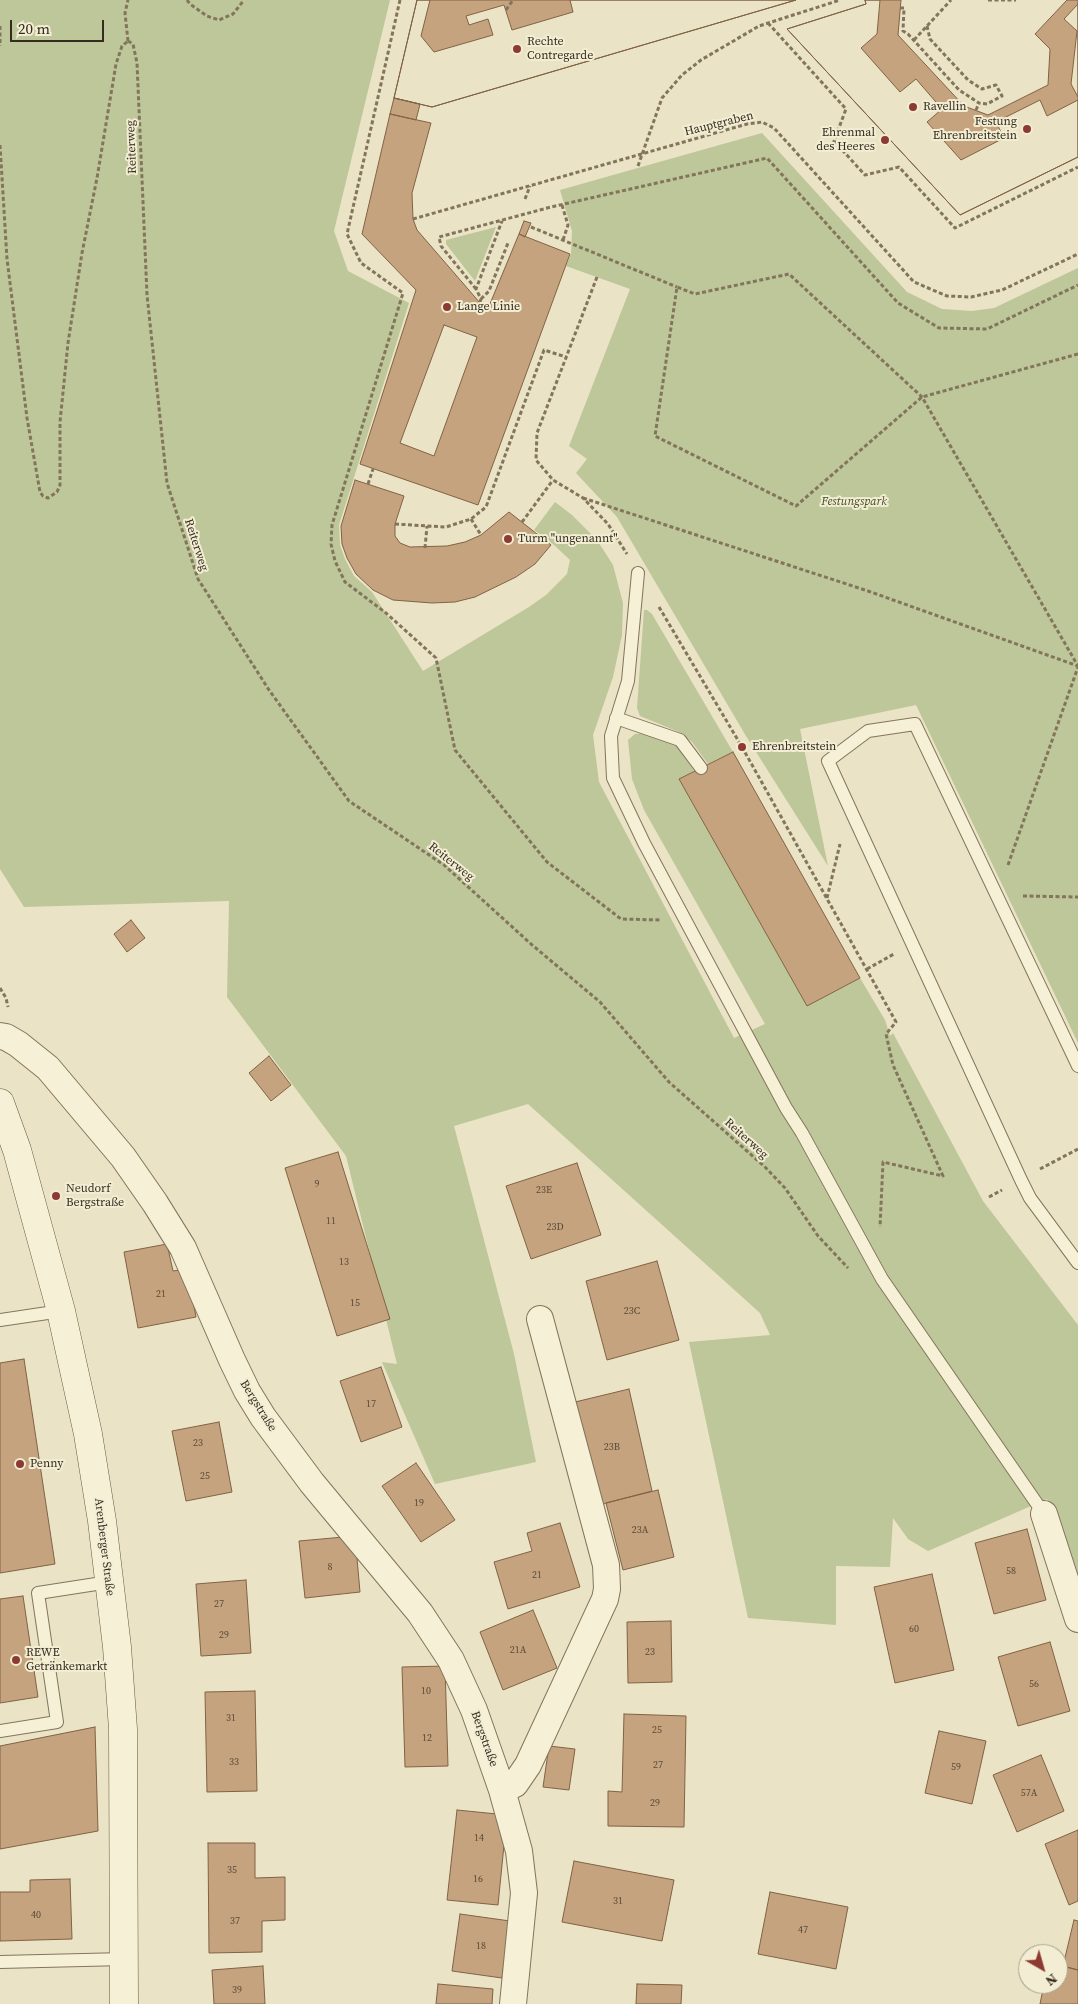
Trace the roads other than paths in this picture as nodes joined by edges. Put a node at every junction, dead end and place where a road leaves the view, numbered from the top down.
1 (638, 573) road end
2 (616, 718) junction
3 (701, 768) dead end
4 (0, 1036) edge
5 (1078, 1066) edge
6 (0, 1102) edge
7 (8, 1151) edge
8 (1078, 1263) edge
9 (61, 1311) junction
10 (540, 1318) dead end
11 (0, 1320) edge
12 (1044, 1514) joint
13 (109, 1582) junction
14 (1078, 1620) edge
15 (0, 1731) edge
16 (502, 1790) junction
17 (125, 1958) junction
18 (0, 1962) edge
19 (124, 2004) edge
20 (513, 2004) edge

1 - 2 lane
2 - 3 lane
2 - 12 lane
4 - 16 street, Bergstraße
5 - 8 lane
6 - 7 main road, Arenberger Straße
7 - 9 main road, Arenberger Straße
9 - 11 lane
9 - 13 main road, Arenberger Straße
10 - 16 street
12 - 14 street
13 - 15 lane
13 - 17 main road, Arenberger Straße
16 - 20 street, Bergstraße
17 - 18 lane
17 - 19 main road, Arenberger Straße

